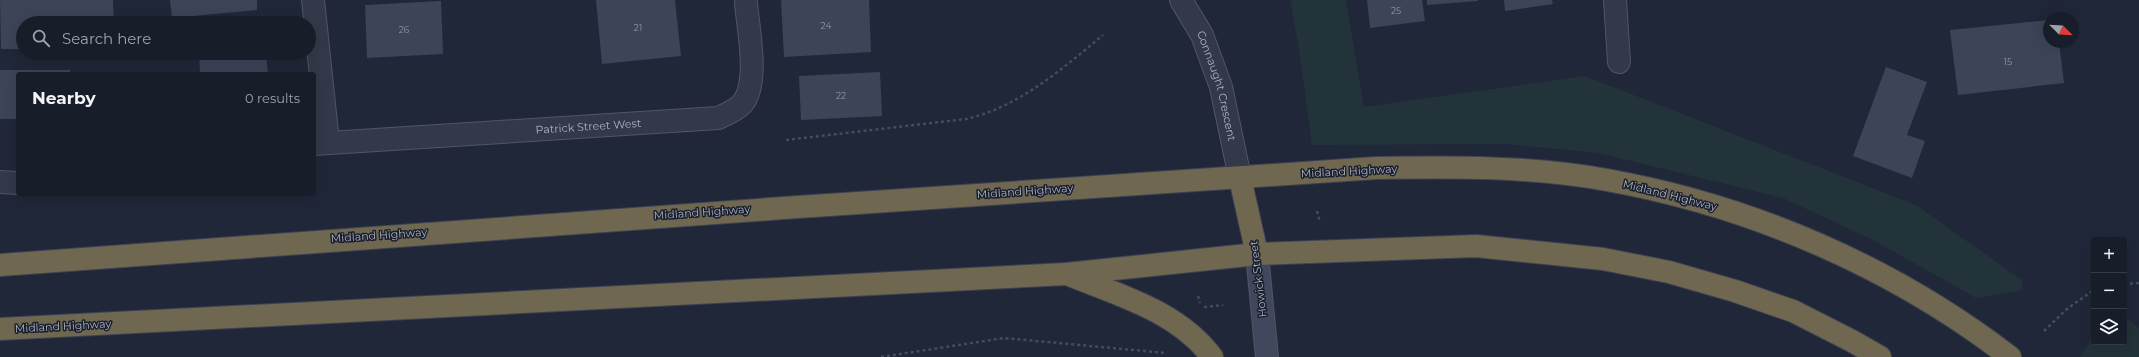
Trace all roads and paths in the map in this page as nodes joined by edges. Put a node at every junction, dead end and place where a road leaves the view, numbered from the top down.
1 (313, 0) edge
2 (1181, 0) edge
3 (1615, 0) edge
4 (746, 3) dead end
5 (314, 16) edge
6 (1103, 35) dead end
7 (316, 54) edge
8 (1619, 62) dead end
9 (786, 140) dead end
10 (321, 143) edge
11 (1240, 178) junction
12 (0, 182) edge
13 (16, 183) edge
14 (1317, 211) dead end
15 (1321, 228) dead end
16 (1257, 254) junction
17 (0, 265) edge
18 (1066, 274) junction
19 (2139, 283) edge
20 (2127, 284) edge
21 (2091, 292) edge
22 (1198, 296) dead end
23 (1223, 305) dead end
24 (0, 329) edge
25 (2044, 331) dead end
26 (1170, 353) dead end
27 (881, 357) edge
28 (1212, 357) edge
29 (1267, 357) edge
30 (1880, 357) edge
31 (2010, 357) edge

1 - 5 street
2 - 11 street, Connaught Crescent
3 - 8 street
4 - 10 street, Patrick Street West
6 - 9 path
7 - 10 street
11 - 16 highway, Howick Street
11 - 17 highway, Midland Highway
11 - 31 highway, Midland Highway
12 - 13 street
14 - 15 path
16 - 18 highway, Midland Highway
16 - 29 street, Howick Street
16 - 30 highway, Midland Highway
18 - 24 highway, Midland Highway
18 - 28 highway
19 - 20 path
21 - 25 path
22 - 23 path
26 - 27 path

